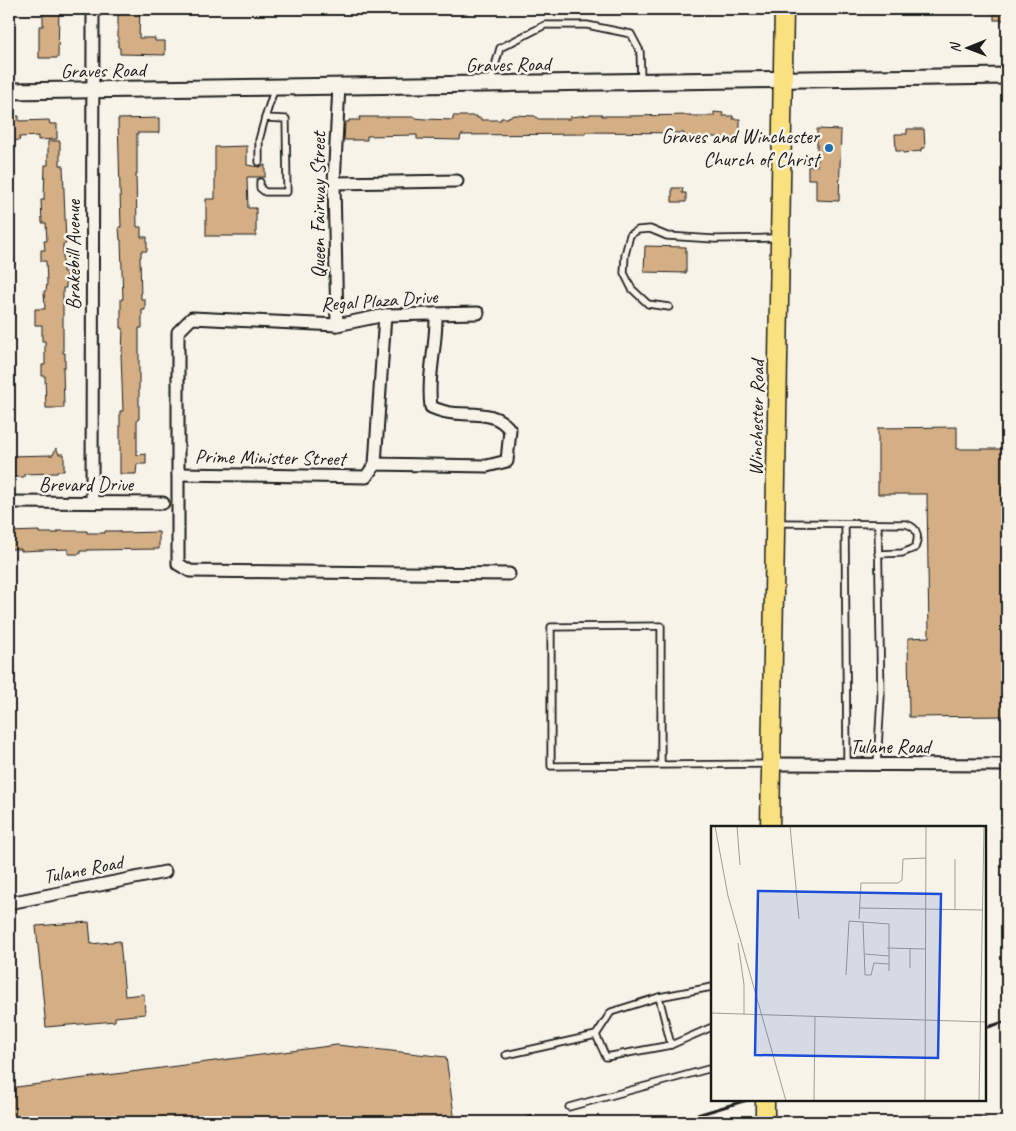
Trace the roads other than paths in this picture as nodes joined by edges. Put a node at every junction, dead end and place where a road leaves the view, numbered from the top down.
1 (93, 9) edge
2 (784, 9) edge
3 (1007, 76) edge
4 (783, 80) junction
5 (642, 82) junction
6 (490, 84) junction
7 (338, 86) junction
8 (275, 87) junction
9 (92, 90) junction
10 (9, 91) edge
11 (265, 118) junction
12 (259, 162) dead end
13 (457, 181) dead end
14 (260, 182) dead end
15 (334, 183) junction
16 (781, 238) junction
17 (669, 307) dead end
18 (478, 312) dead end
19 (436, 314) junction
20 (385, 315) junction
21 (337, 325) junction
22 (375, 464) junction
23 (178, 474) junction
24 (9, 502) edge
25 (92, 502) junction
26 (162, 503) dead end
27 (776, 523) junction
28 (845, 524) junction
29 (878, 525) junction
30 (878, 554) junction
31 (509, 574) dead end
32 (772, 764) junction
33 (847, 764) junction
34 (877, 764) junction
35 (661, 765) junction
36 (1007, 765) edge
37 (770, 826) edge
38 (165, 872) dead end
39 (9, 903) edge
40 (711, 987) edge
41 (659, 997) junction
42 (711, 1027) edge
43 (596, 1035) junction
44 (671, 1045) junction
45 (506, 1055) dead end
46 (711, 1068) edge
47 (765, 1101) edge
48 (569, 1107) dead end
49 (765, 1122) edge
50 (913, 1122) edge
51 (985, 1122) edge

1 - 9 street, Brakebill Avenue
2 - 4 main road, Winchester Road
3 - 4 street, Graves Road
4 - 5 street, Graves Road
4 - 16 main road, Winchester Road
5 - 6 street, Graves Road
5 - 6 lane
6 - 7 street, Graves Road
7 - 8 street, Graves Road
7 - 15 street, Queen Fairway Street
8 - 9 street, Graves Road
8 - 11 lane
9 - 10 street, Graves Road
9 - 25 street, Brakebill Avenue
11 - 12 lane
11 - 14 lane
13 - 15 street
15 - 21 street, Queen Fairway Street
16 - 17 lane
16 - 27 main road, Winchester Road
18 - 19 street, Regal Plaza Drive
19 - 20 street, Regal Plaza Drive
19 - 22 street
20 - 21 street, Regal Plaza Drive
20 - 22 street
21 - 23 street, Regal Plaza Drive
22 - 23 street, Prime Minister Street
23 - 31 street, Prime Minister Street
24 - 25 street, Brevard Drive
25 - 26 street, Brevard Drive
27 - 28 lane
27 - 32 main road, Winchester Road
28 - 29 lane
28 - 33 lane
29 - 30 lane
29 - 30 lane
30 - 34 lane
32 - 33 street, Tulane Road
32 - 35 lane
32 - 37 main road, Winchester Road
33 - 34 street, Tulane Road
34 - 36 street, Tulane Road
35 - 35 lane
38 - 39 street, Tulane Road
40 - 41 lane
41 - 43 lane
41 - 44 lane
42 - 44 lane
43 - 44 lane
43 - 45 lane
46 - 48 lane
47 - 49 main road
50 - 51 lane

